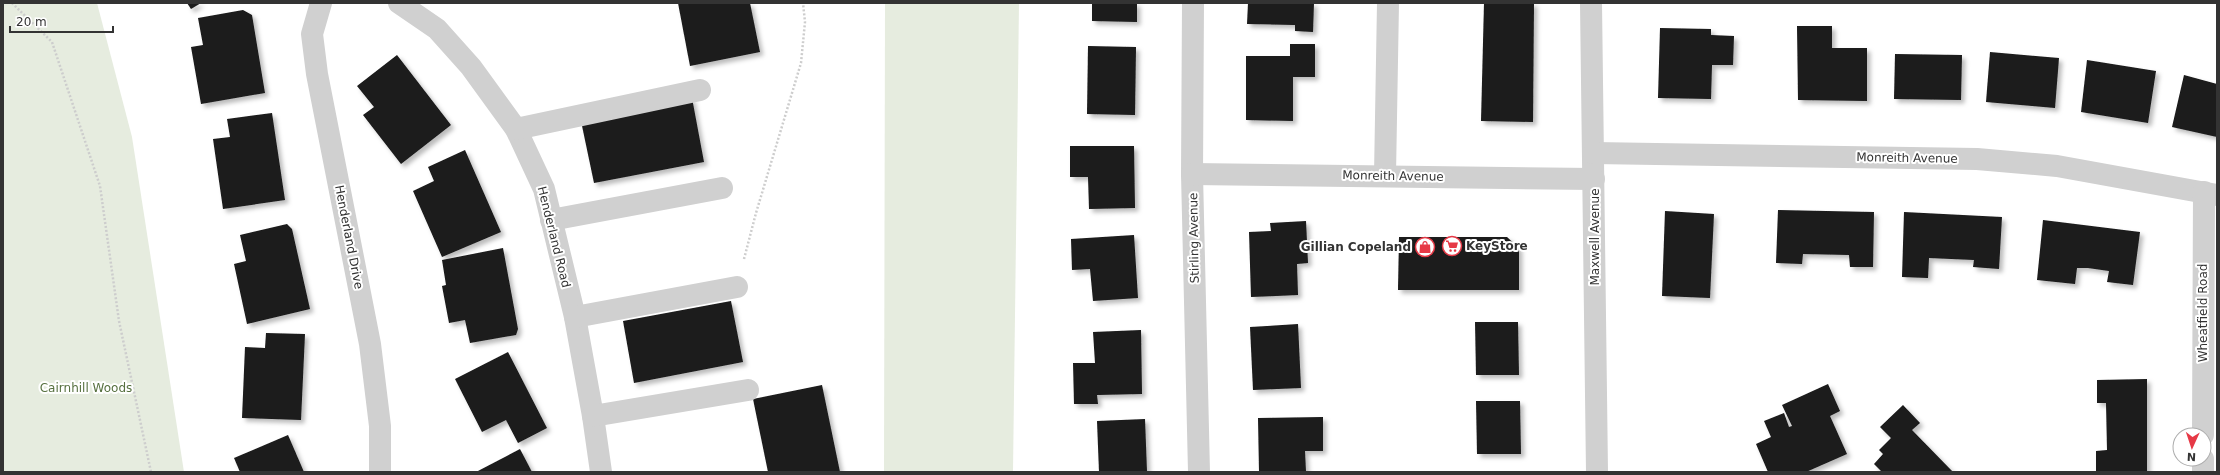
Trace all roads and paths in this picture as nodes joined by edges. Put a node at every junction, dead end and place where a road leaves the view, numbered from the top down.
1 (12, 3) edge
2 (321, 3) edge
3 (399, 3) edge
4 (803, 3) edge
5 (1193, 3) edge
6 (1388, 3) edge
7 (1591, 3) edge
8 (700, 90) dead end
9 (516, 129) junction
10 (1594, 153) junction
11 (1192, 174) junction
12 (1385, 176) junction
13 (1594, 179) junction
14 (722, 188) dead end
15 (2210, 193) edge
16 (551, 220) junction
17 (737, 287) joint
18 (575, 317) junction
19 (748, 390) dead end
20 (593, 416) junction
21 (2203, 427) edge
22 (150, 472) edge
23 (380, 472) edge
24 (601, 472) edge
25 (1199, 472) edge
26 (1597, 472) edge

1 - 22 path
2 - 23 street, Henderland Drive
3 - 9 street, Henderland Road
4 - 17 path
5 - 11 street, Stirling Avenue
6 - 12 street
7 - 10 street, Maxwell Avenue
8 - 9 street
9 - 16 street, Henderland Road
10 - 13 street, Maxwell Avenue
10 - 15 street, Monreith Avenue
11 - 12 street, Monreith Avenue
11 - 25 street, Stirling Avenue
12 - 13 street, Monreith Avenue
13 - 26 street, Maxwell Avenue
14 - 16 street
15 - 21 street, Wheatfield Road
16 - 18 street, Henderland Road
17 - 18 street
18 - 20 street, Henderland Road
19 - 20 street
20 - 24 street, Henderland Road

